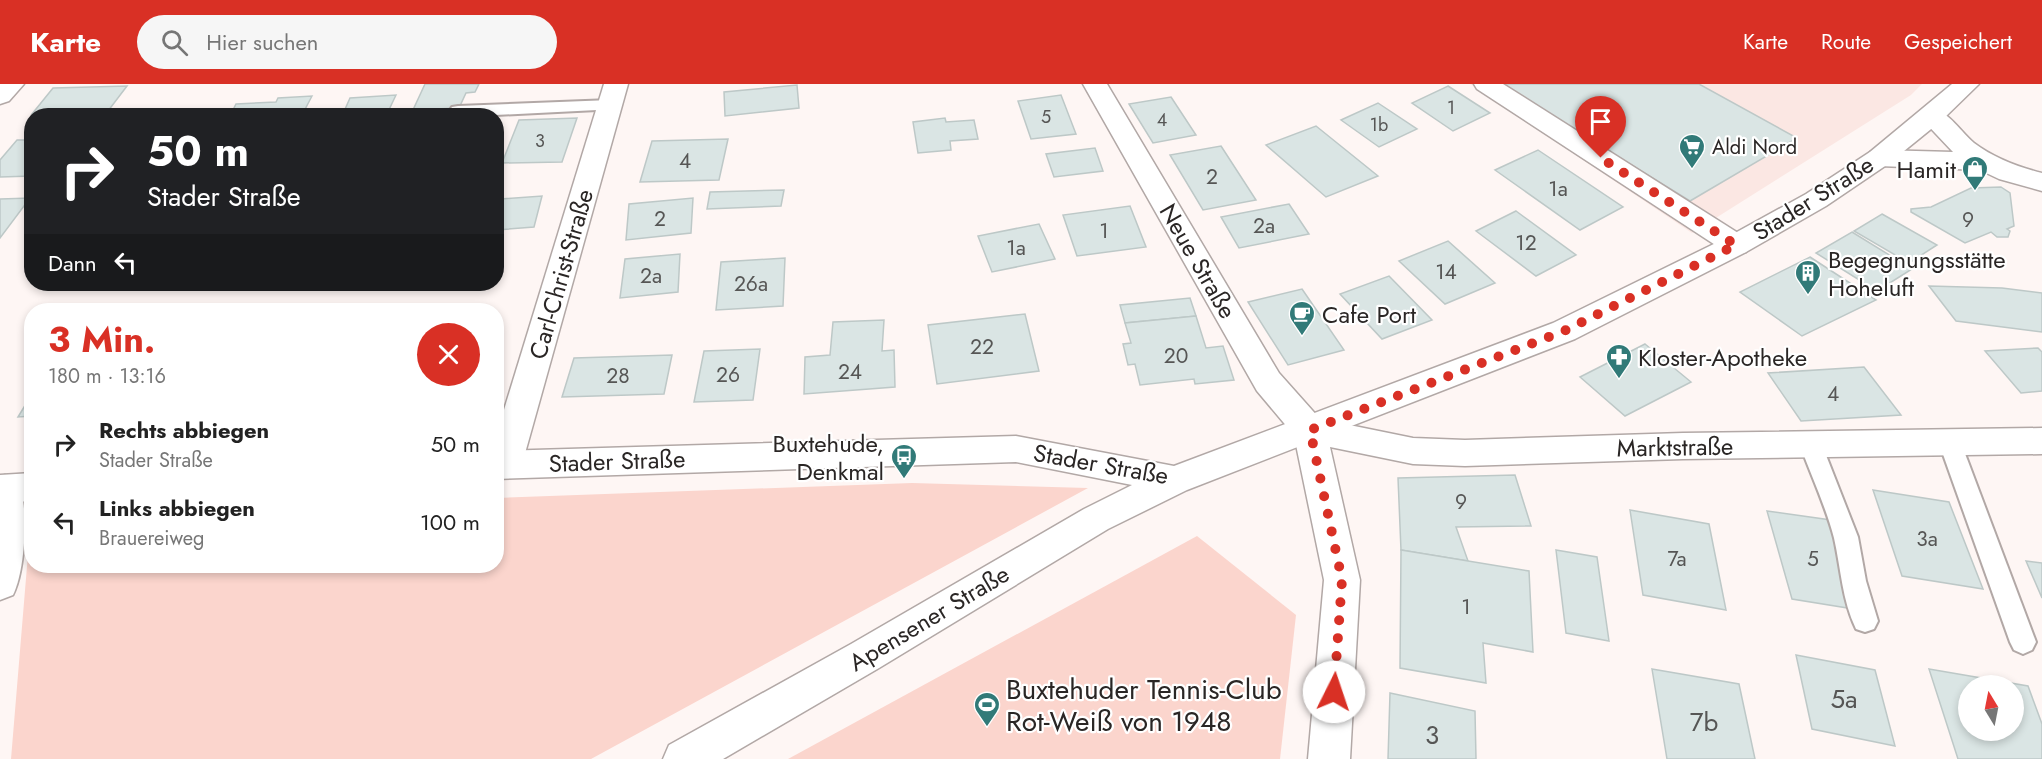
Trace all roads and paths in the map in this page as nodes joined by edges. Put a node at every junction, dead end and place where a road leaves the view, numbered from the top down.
1 (12, 84) edge
2 (1095, 84) edge
3 (1486, 84) edge
4 (1967, 84) edge
5 (614, 95) edge
6 (0, 96) edge
7 (487, 108) edge
8 (1932, 116) junction
9 (1879, 158) junction
10 (1982, 162) junction
11 (2042, 167) edge
12 (2042, 182) edge
13 (1736, 245) junction
14 (1310, 430) junction
15 (2042, 441) edge
16 (1950, 443) junction
17 (1811, 446) junction
18 (504, 454) edge
19 (504, 464) edge
20 (1175, 480) junction
21 (12, 488) edge
22 (0, 584) edge
23 (1865, 621) dead end
24 (2023, 642) dead end
25 (684, 759) edge
26 (1329, 759) edge

1 - 6 street
2 - 14 street, Neue Straße
3 - 13 street
4 - 8 street, Stader Straße
5 - 7 lane
5 - 18 street, Carl-Christ-Straße
8 - 9 street, Stader Straße
8 - 10 street
8 - 11 street
9 - 10 street
9 - 13 street, Stader Straße
10 - 12 street
13 - 14 street, Stader Straße
14 - 17 street, Marktstraße
14 - 20 street, Stader Straße
14 - 26 street
15 - 16 street, Marktstraße
16 - 17 street, Marktstraße
16 - 24 lane
17 - 23 lane
19 - 20 street, Stader Straße
20 - 25 street, Apensener Straße
21 - 22 street

